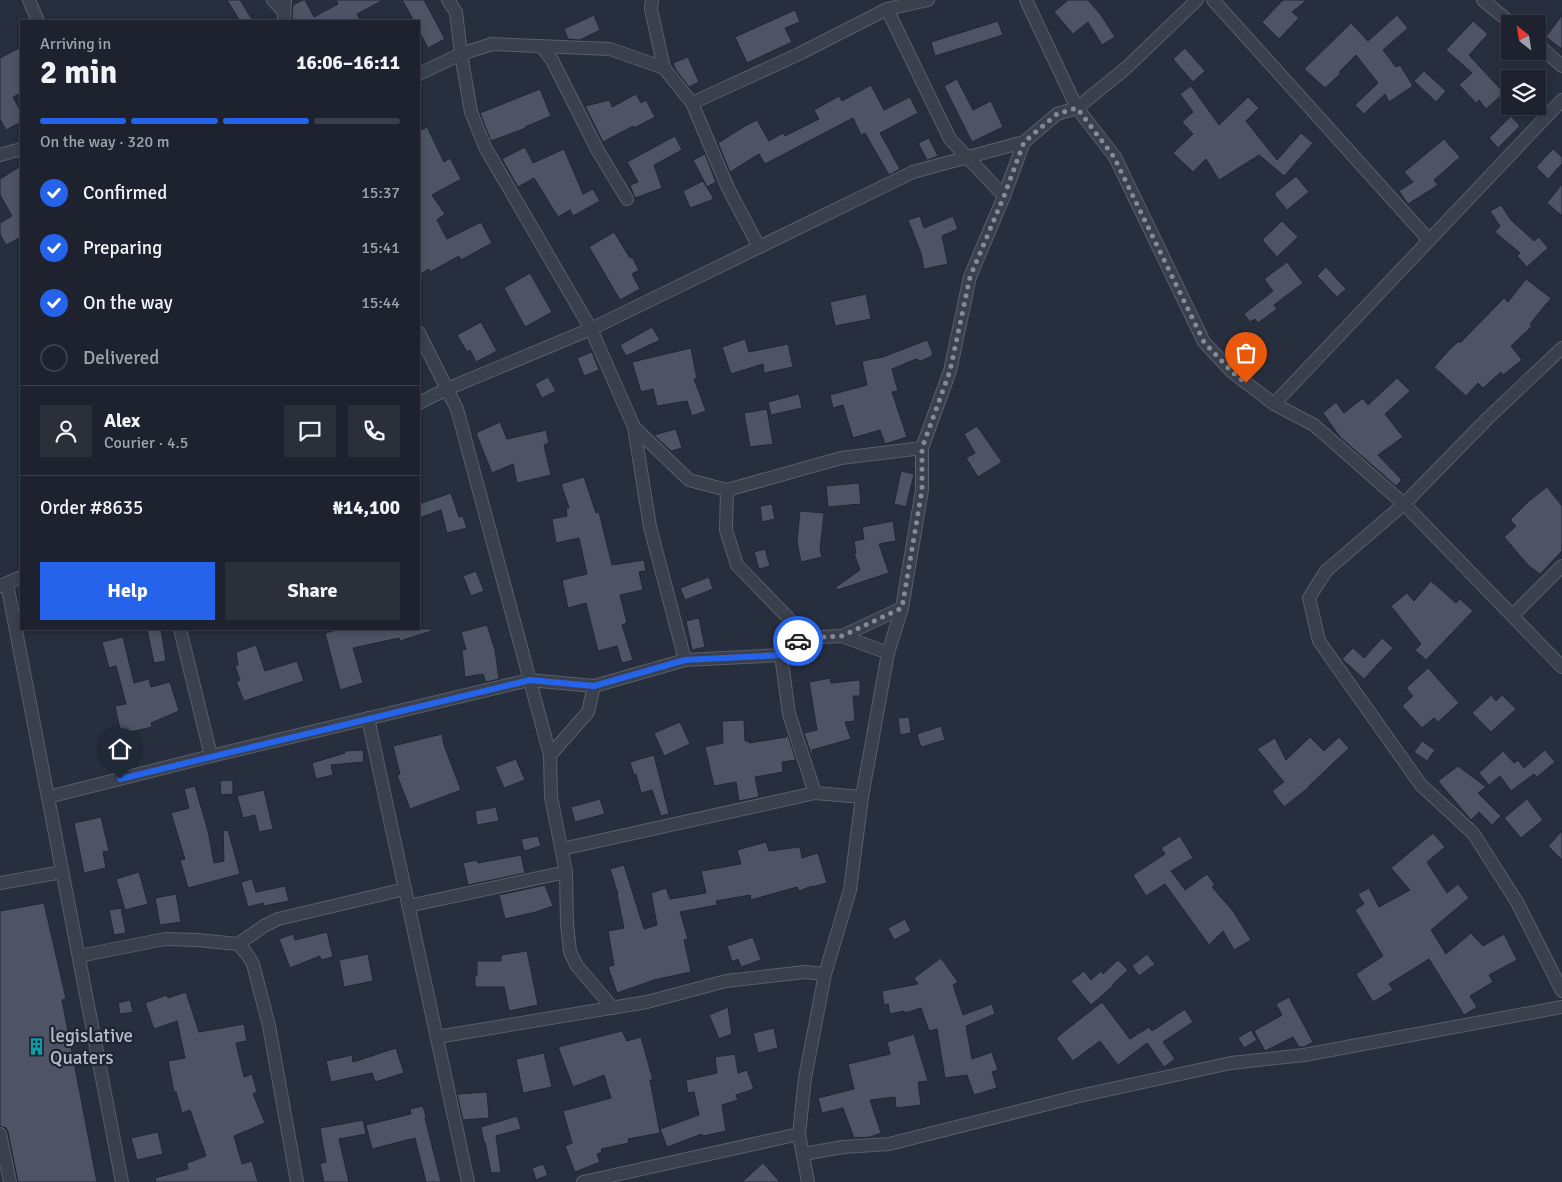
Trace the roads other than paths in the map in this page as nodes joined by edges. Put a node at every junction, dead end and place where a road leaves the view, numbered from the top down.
1 (29, 0) edge
2 (273, 0) edge
3 (448, 0) edge
4 (652, 0) edge
5 (928, 0) edge
6 (1026, 0) edge
7 (1197, 0) edge
8 (1213, 0) edge
9 (1483, 0) edge
10 (887, 9) junction
11 (284, 11) edge
12 (1501, 15) edge
13 (38, 20) edge
14 (541, 46) junction
15 (1546, 52) edge
16 (461, 54) junction
17 (1562, 66) edge
18 (664, 68) junction
19 (420, 74) edge
20 (1562, 100) edge
21 (692, 103) junction
22 (1077, 108) junction
23 (1024, 142) junction
24 (20, 149) edge
25 (0, 155) edge
26 (968, 158) junction
27 (1004, 196) junction
28 (627, 199) dead end
29 (1429, 240) junction
30 (758, 247) junction
31 (591, 329) junction
32 (420, 335) edge
33 (1562, 348) edge
34 (447, 388) junction
35 (420, 402) edge
36 (1274, 404) junction
37 (634, 427) junction
38 (922, 448) junction
39 (727, 490) junction
40 (1404, 504) junction
41 (1562, 566) edge
42 (20, 577) edge
43 (3, 585) edge
44 (902, 608) junction
45 (1513, 615) junction
46 (180, 630) edge
47 (842, 636) junction
48 (801, 638) junction
49 (888, 652) junction
50 (782, 655) junction
51 (685, 660) junction
52 (1562, 667) edge
53 (530, 680) junction
54 (594, 686) junction
55 (368, 718) junction
56 (211, 756) junction
57 (550, 756) junction
58 (815, 793) junction
59 (48, 797) junction
60 (862, 797) junction
61 (562, 849) junction
62 (62, 872) junction
63 (566, 872) junction
64 (0, 883) edge
65 (405, 889) junction
66 (408, 906) junction
67 (238, 944) junction
68 (79, 956) junction
69 (825, 974) junction
70 (1562, 991) edge
71 (1562, 1007) edge
72 (613, 1008) junction
73 (437, 1037) junction
74 (0, 1134) edge
75 (799, 1134) junction
76 (803, 1154) junction
77 (10, 1182) edge
78 (122, 1182) edge
79 (297, 1182) edge
80 (468, 1182) edge
81 (583, 1182) edge
82 (808, 1182) edge

1 - 13 street
2 - 11 street
3 - 16 street
4 - 18 street
5 - 10 street
6 - 22 street
7 - 22 street
8 - 29 street
9 - 12 street
10 - 21 street
10 - 26 street
14 - 16 street
14 - 18 street
14 - 28 street
15 - 17 street
16 - 19 street
16 - 31 street
18 - 21 street
20 - 29 street
21 - 30 street
22 - 23 street
22 - 36 street
23 - 26 street
23 - 27 street
24 - 25 street
26 - 27 street
26 - 30 street
27 - 38 street
29 - 36 street
30 - 31 street
31 - 34 street
31 - 37 street
32 - 34 street
33 - 40 street
34 - 35 street
34 - 53 street
36 - 40 street
37 - 39 street
37 - 51 street
38 - 39 street
38 - 44 street
39 - 48 street
40 - 45 street
40 - 70 street
41 - 45 street
42 - 43 street
43 - 59 street
44 - 47 street
44 - 49 street
45 - 52 street
46 - 56 street
47 - 48 street
47 - 49 street
48 - 50 street
49 - 60 street
50 - 51 street
50 - 58 street
51 - 54 street
53 - 54 street
53 - 55 street
53 - 57 street
54 - 57 street
55 - 56 street
55 - 65 street
56 - 59 street
57 - 61 street
58 - 60 street
58 - 61 street
59 - 62 street
60 - 69 street
61 - 63 street
62 - 64 street
62 - 68 street
63 - 66 street
63 - 72 street
65 - 66 street
65 - 67 street
66 - 73 street
67 - 68 street
67 - 79 street
68 - 78 street
69 - 72 street
69 - 75 street
71 - 76 street
72 - 73 street
73 - 80 street
74 - 77 street
75 - 76 street
75 - 81 street
76 - 82 street

